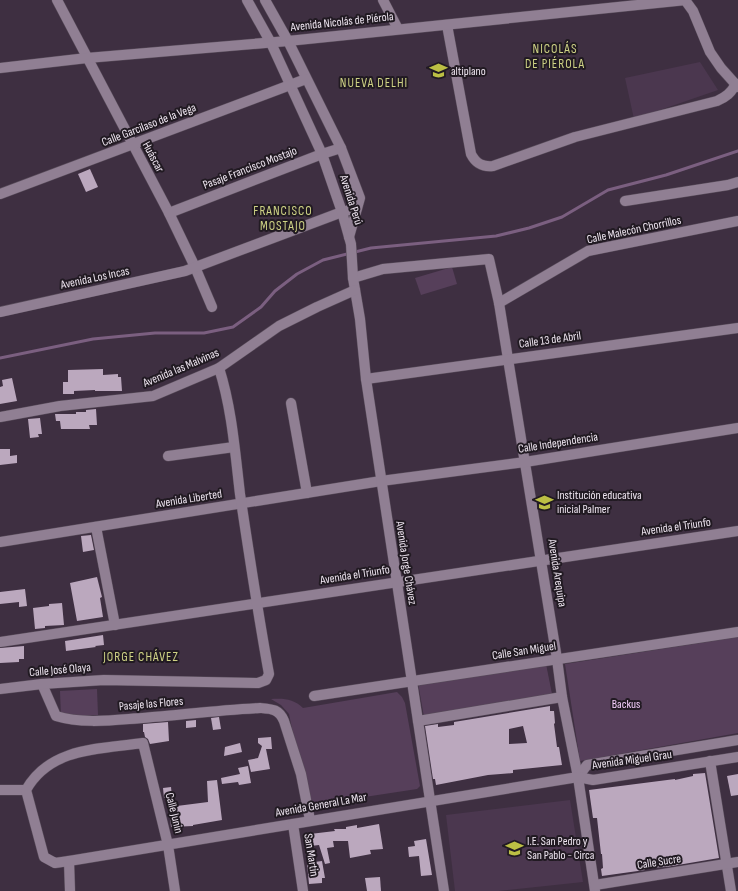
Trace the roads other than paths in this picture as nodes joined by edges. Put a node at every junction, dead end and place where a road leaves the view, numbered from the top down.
1 (57, 0) edge
2 (247, 0) edge
3 (265, 0) edge
4 (383, 0) edge
5 (686, 0) edge
6 (447, 25) junction
7 (398, 29) junction
8 (288, 42) junction
9 (271, 43) junction
10 (87, 58) junction
11 (0, 68) edge
12 (306, 80) junction
13 (291, 85) junction
14 (737, 85) edge
15 (132, 145) junction
16 (341, 148) junction
17 (322, 154) junction
18 (738, 182) edge
19 (0, 194) edge
20 (625, 201) dead end
21 (357, 208) junction
22 (342, 212) junction
23 (168, 214) junction
24 (738, 221) edge
25 (350, 240) junction
26 (195, 267) junction
27 (353, 274) junction
28 (355, 290) junction
29 (499, 303) junction
30 (212, 307) dead end
31 (0, 312) edge
32 (738, 328) edge
33 (508, 359) junction
34 (218, 368) junction
35 (366, 379) junction
36 (291, 404) dead end
37 (0, 417) edge
38 (738, 428) edge
39 (234, 447) junction
40 (168, 456) dead end
41 (525, 462) junction
42 (381, 481) junction
43 (307, 493) junction
44 (242, 504) junction
45 (96, 527) junction
46 (738, 531) edge
47 (0, 542) edge
48 (542, 560) junction
49 (396, 582) junction
50 (256, 604) junction
51 (115, 625) junction
52 (738, 632) edge
53 (0, 642) edge
54 (557, 660) junction
55 (411, 681) junction
56 (42, 684) junction
57 (0, 689) edge
58 (314, 696) dead end
59 (562, 697) junction
60 (418, 721) junction
61 (738, 740) edge
62 (738, 757) edge
63 (710, 761) junction
64 (578, 778) junction
65 (0, 790) edge
66 (26, 790) junction
67 (430, 800) junction
68 (310, 820) junction
69 (293, 824) junction
70 (168, 845) junction
71 (69, 861) junction
72 (738, 862) edge
73 (727, 864) junction
74 (595, 888) edge
75 (70, 891) edge
76 (175, 891) edge
77 (303, 891) edge
78 (444, 891) edge
79 (731, 891) edge

1 - 10 street, Huáscar
2 - 9 street, Avenida Perú
3 - 8 street, Avenida Perú
4 - 7 street
5 - 6 street, Avenida Nicolás de Piérola
5 - 14 street
6 - 7 street, Avenida Nicolás de Piérola
6 - 14 street
7 - 8 street, Avenida Nicolás de Piérola
8 - 9 street, Avenida Nicolás de Piérola
8 - 12 street, Avenida Perú
9 - 10 street, Avenida Nicolás de Piérola
9 - 13 street, Avenida Perú
10 - 11 street, Avenida Nicolás de Piérola
10 - 15 street, Huáscar
12 - 13 street, Calle Garcilaso de la Vega
12 - 16 street, Avenida Perú
13 - 15 street, Calle Garcilaso de la Vega
13 - 17 street, Avenida Perú
15 - 19 street, Calle Garcilaso de la Vega
15 - 23 street, Huáscar
16 - 17 street, Pasaje Francisco Mostajo
16 - 21 street, Avenida Perú
17 - 22 street, Avenida Perú
17 - 23 street, Pasaje Francisco Mostajo
18 - 20 street
21 - 22 street, Avenida Los Incas
21 - 25 street, Avenida Perú
22 - 25 street, Avenida Perú
22 - 26 street, Avenida Los Incas
23 - 26 street, Huáscar
24 - 29 street, Calle Malecón Chorrillos
25 - 27 street, Avenida Jorge Chávez
26 - 30 street, Huáscar
26 - 31 street, Avenida Los Incas
27 - 28 street, Avenida Jorge Chávez
27 - 29 street, Avenida Arequipa
28 - 34 street, Avenida las Malvinas
28 - 35 street, Avenida Jorge Chávez
29 - 33 street, Avenida Arequipa
32 - 33 street, Calle 13 de Abril
33 - 35 street, Calle 13 de Abril
33 - 41 street, Avenida Arequipa
34 - 37 street, Avenida las Malvinas
34 - 39 street
35 - 42 street, Avenida Jorge Chávez
36 - 43 street
38 - 41 street, Calle Independencia
39 - 40 street
39 - 44 street
41 - 42 street, Calle Independencia
41 - 48 street, Avenida Arequipa
42 - 43 street, Avenida Liberted
42 - 49 street, Avenida Jorge Chávez
43 - 44 street, Avenida Liberted
44 - 45 street, Avenida Liberted
44 - 50 street
45 - 47 street, Avenida Liberted
45 - 51 street
46 - 48 street, Avenida el Triunfo
48 - 49 street, Avenida el Triunfo
48 - 54 street, Avenida Arequipa
49 - 50 street, Avenida el Triunfo
49 - 55 street, Avenida Jorge Chávez
50 - 51 street, Avenida el Triunfo
50 - 56 street, Calle José Olaya
51 - 53 street, Avenida el Triunfo
52 - 54 street, Calle San Miguel
54 - 55 street, Calle San Miguel
54 - 59 street, Avenida Arequipa
55 - 58 street, Calle San Miguel
55 - 60 street, Avenida Jorge Chávez
56 - 57 street, Calle José Olaya
56 - 68 street, Pasaje las Flores
59 - 60 street
59 - 64 street, Avenida Arequipa
60 - 67 street, Avenida Jorge Chávez
61 - 64 street, Avenida Miguel Grau
62 - 63 street, Avenida Miguel Grau
63 - 64 street, Avenida Miguel Grau
63 - 73 street
64 - 67 street, Avenida General La Mar
64 - 74 street, Avenida Arequipa
65 - 66 street
66 - 70 street, Calle Junin
66 - 71 street, Avenida General La Mar
67 - 68 street, Avenida General La Mar
67 - 78 street, Avenida Jorge Chávez
68 - 69 street, Avenida General La Mar
69 - 70 street, Avenida General La Mar
69 - 77 street, San Martin
70 - 71 street, Avenida General La Mar
70 - 76 street, Calle Junin
71 - 75 street
72 - 73 street, Calle Sucre
73 - 74 street, Calle Sucre
73 - 79 street

